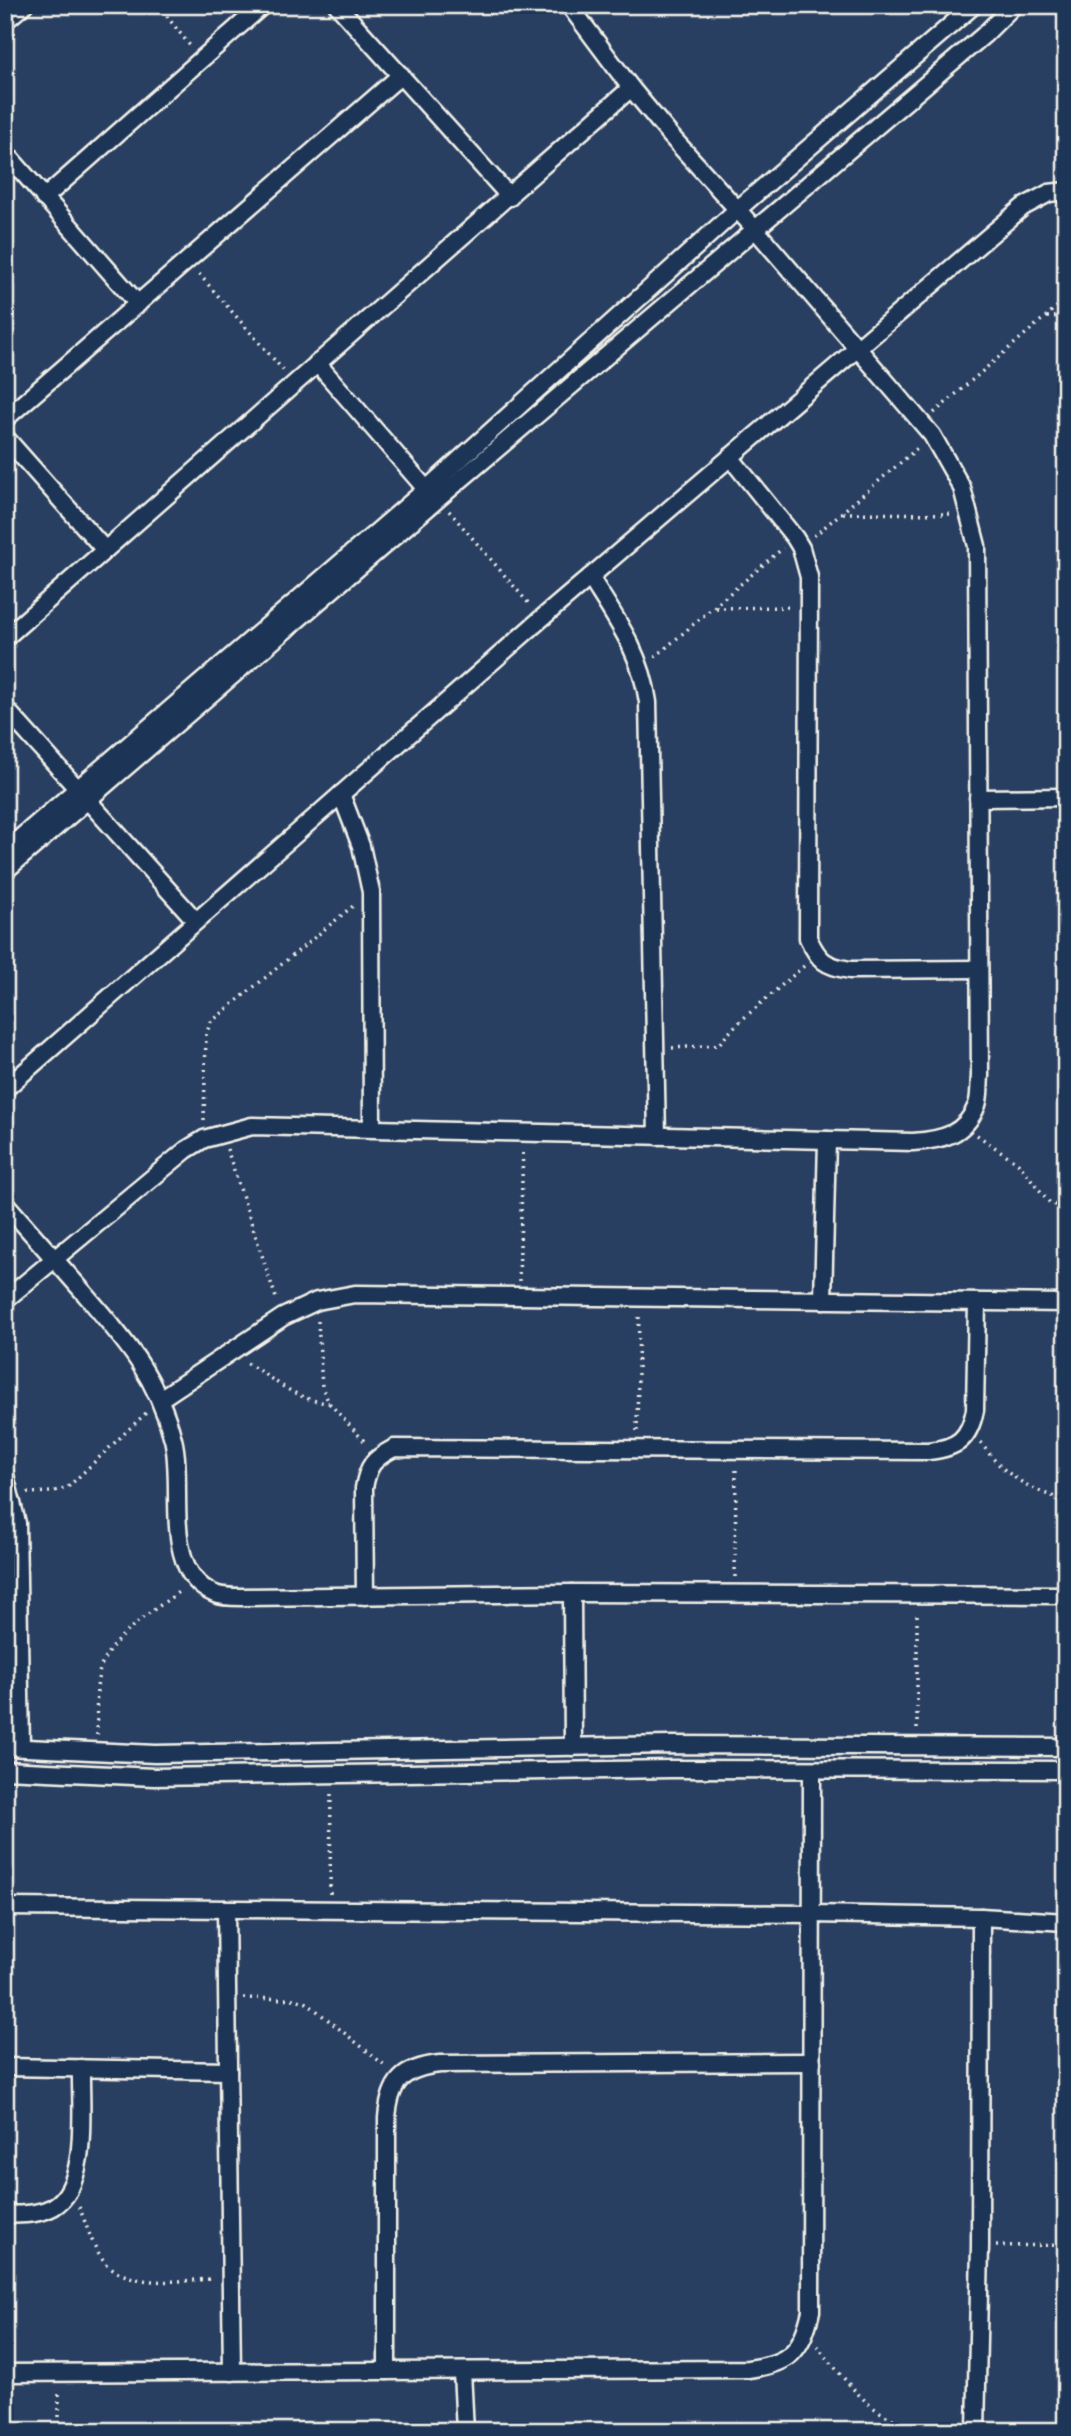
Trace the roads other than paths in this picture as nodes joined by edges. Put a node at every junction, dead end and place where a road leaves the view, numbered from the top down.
1 (24, 5) edge
2 (263, 5) edge
3 (337, 5) edge
4 (569, 5) edge
5 (974, 5) edge
6 (1014, 5) edge
7 (5, 21) edge
8 (401, 75) junction
9 (631, 88) junction
10 (5, 152) edge
11 (1066, 191) edge
12 (510, 197) junction
13 (44, 198) junction
14 (738, 209) junction
15 (755, 229) junction
16 (138, 304) junction
17 (858, 348) junction
18 (317, 363) junction
19 (5, 419) edge
20 (5, 437) edge
21 (730, 457) junction
22 (432, 493) junction
23 (105, 550) junction
24 (590, 577) junction
25 (5, 638) edge
26 (5, 708) edge
27 (83, 794) junction
28 (341, 794) junction
29 (1066, 797) edge
30 (978, 798) junction
31 (5, 851) edge
32 (5, 871) edge
33 (196, 922) junction
34 (979, 969) junction
35 (5, 1089) edge
36 (372, 1128) junction
37 (657, 1136) junction
38 (827, 1140) junction
39 (5, 1203) edge
40 (54, 1259) junction
41 (5, 1300) edge
42 (823, 1300) junction
43 (977, 1302) junction
44 (1066, 1304) edge
45 (160, 1399) junction
46 (5, 1475) edge
47 (572, 1593) junction
48 (1066, 1595) edge
49 (365, 1596) junction
50 (671, 1745) junction
51 (13, 1747) edge
52 (573, 1747) junction
53 (1066, 1747) edge
54 (671, 1769) junction
55 (5, 1770) edge
56 (813, 1770) junction
57 (1066, 1770) edge
58 (5, 1907) edge
59 (226, 1909) junction
60 (812, 1914) junction
61 (981, 1917) junction
62 (1066, 1922) edge
63 (812, 2062) junction
64 (5, 2067) edge
65 (80, 2068) junction
66 (228, 2071) junction
67 (5, 2215) edge
68 (387, 2371) junction
69 (462, 2371) junction
70 (232, 2372) junction
71 (5, 2373) edge
72 (976, 2428) edge
73 (465, 2431) edge

1 - 7 street
2 - 13 street
3 - 8 street
4 - 9 street
5 - 14 street
6 - 15 street
8 - 12 street
8 - 16 street
9 - 12 street
9 - 14 street
10 - 13 street
11 - 17 street
12 - 18 street
13 - 16 street
14 - 15 street
14 - 22 street
15 - 17 street
15 - 22 street
16 - 19 street
17 - 21 street
17 - 30 street
18 - 22 street
18 - 23 street
20 - 23 street
21 - 24 street
21 - 34 street
22 - 27 street
23 - 25 street
24 - 28 street
24 - 37 street
26 - 27 street
27 - 31 street
27 - 32 street
27 - 33 street
28 - 33 street
28 - 36 street
29 - 30 street
30 - 34 street
33 - 35 street
34 - 38 street
36 - 37 street
36 - 40 street
37 - 38 street
38 - 42 street
39 - 40 street
40 - 41 street
40 - 45 street
42 - 43 street
42 - 45 street
43 - 44 street
43 - 49 street
45 - 49 street
46 - 51 street
47 - 48 street
47 - 49 street
47 - 52 street
50 - 52 street
50 - 53 street
50 - 54 street
51 - 52 street
54 - 55 street
54 - 56 street
56 - 57 street
56 - 60 street
58 - 59 street
59 - 60 street
59 - 66 street
60 - 61 street
60 - 63 street
61 - 62 street
61 - 72 street
63 - 68 street
63 - 69 street
64 - 65 street
65 - 66 street
65 - 67 street
66 - 70 street
68 - 69 street
68 - 70 street
69 - 73 street
70 - 71 street

